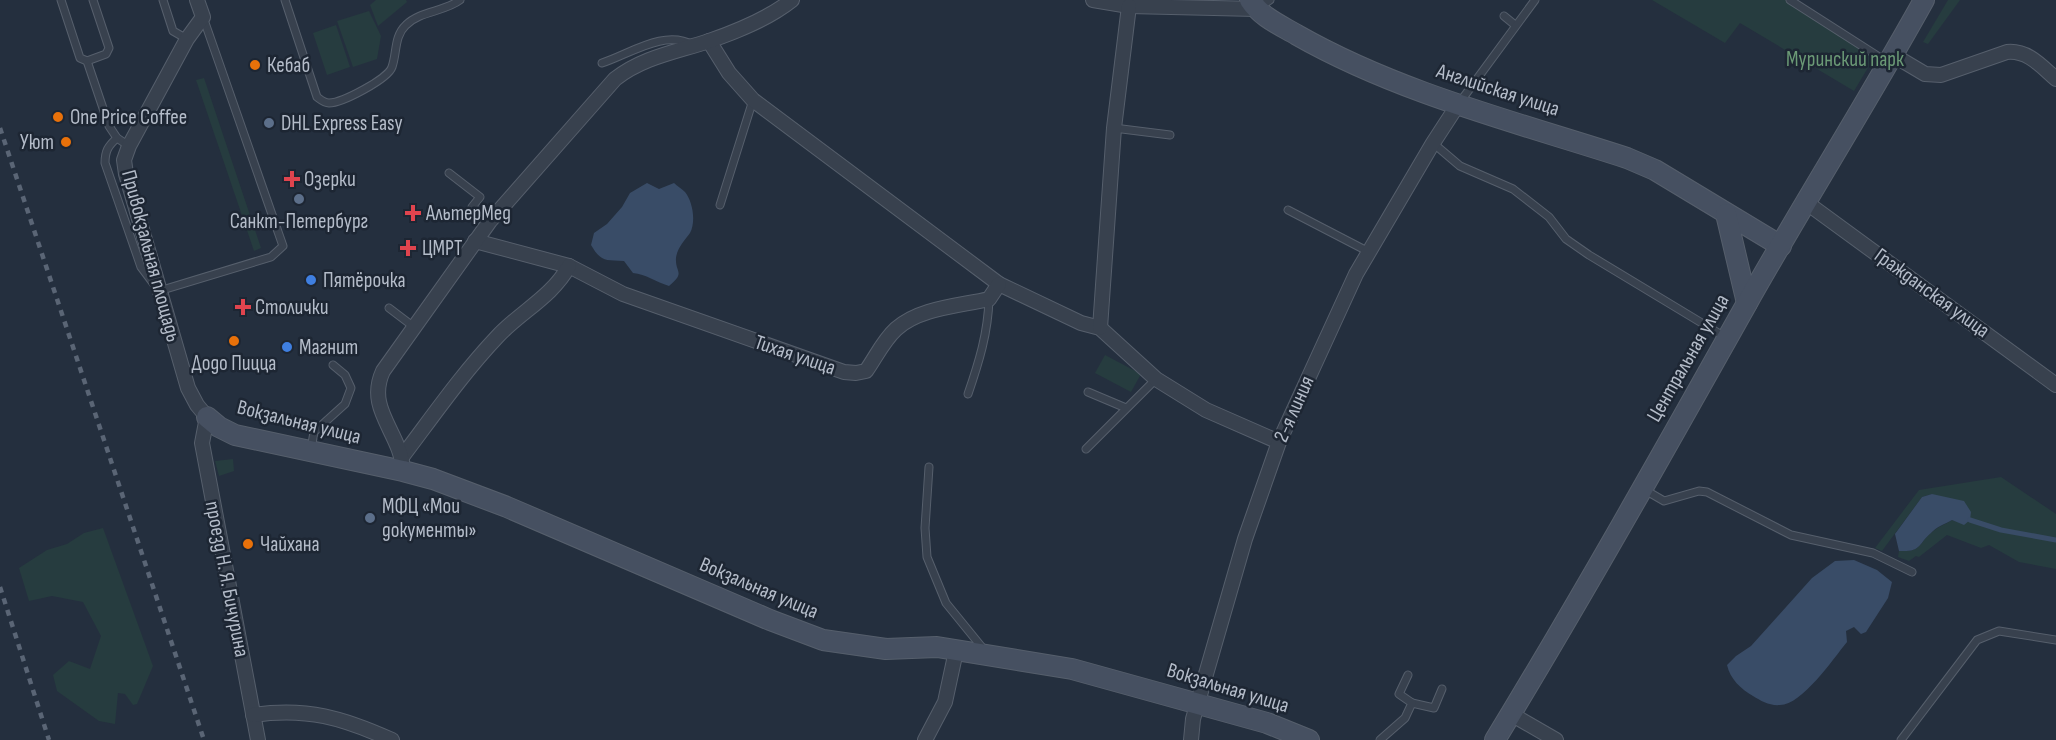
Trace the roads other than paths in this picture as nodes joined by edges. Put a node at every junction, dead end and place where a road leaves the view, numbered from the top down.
1 (61, 0) edge
2 (93, 0) edge
3 (163, 0) edge
4 (197, 0) edge
5 (285, 0) edge
6 (460, 0) edge
7 (792, 0) edge
8 (1093, 0) edge
9 (1535, 0) edge
10 (1790, 0) edge
11 (1924, 0) edge
12 (1259, 3) edge
13 (1129, 6) junction
14 (1504, 16) dead end
15 (203, 17) junction
16 (1515, 25) junction
17 (187, 39) junction
18 (709, 41) junction
19 (694, 45) junction
20 (1891, 60) junction
21 (87, 61) junction
22 (602, 63) dead end
23 (2056, 79) edge
24 (753, 100) junction
25 (1459, 104) junction
26 (1114, 128) junction
27 (1170, 135) dead end
28 (117, 138) junction
29 (1433, 143) junction
30 (129, 146) junction
31 (449, 173) dead end
32 (1807, 203) junction
33 (720, 205) dead end
34 (1288, 210) dead end
35 (1726, 214) junction
36 (490, 221) junction
37 (475, 241) junction
38 (1781, 246) junction
39 (1369, 252) junction
40 (569, 266) junction
41 (999, 284) junction
42 (159, 291) junction
43 (989, 299) junction
44 (1747, 303) junction
45 (389, 308) dead end
46 (414, 327) junction
47 (1100, 328) junction
48 (1727, 338) junction
49 (333, 365) dead end
50 (1156, 379) junction
51 (2056, 385) edge
52 (1088, 392) dead end
53 (968, 394) dead end
54 (1126, 408) junction
55 (207, 417) junction
56 (1279, 442) junction
57 (1086, 449) dead end
58 (311, 451) junction
59 (403, 464) junction
60 (929, 467) dead end
61 (1641, 488) junction
62 (1912, 572) dead end
63 (2056, 640) edge
64 (956, 651) junction
65 (988, 655) junction
66 (1408, 675) dead end
67 (1442, 689) dead end
68 (1198, 702) junction
69 (1412, 703) junction
70 (1511, 714) junction
71 (253, 715) junction
72 (258, 740) edge
73 (392, 740) edge
74 (925, 740) edge
75 (1191, 740) edge
76 (1309, 740) edge
77 (1380, 740) edge
78 (1495, 740) edge
79 (1556, 740) edge
80 (1901, 740) edge

1 - 21 lane
2 - 21 lane
3 - 17 lane
4 - 15 street
5 - 6 lane
7 - 18 street
8 - 13 street
9 - 16 lane
10 - 20 lane
11 - 20 street, Центральная улица
12 - 13 street
12 - 25 street, Английская улица
13 - 26 street
14 - 16 lane
15 - 17 street, Привокзальная площадь
15 - 42 lane
16 - 25 lane
17 - 30 street, Привокзальная площадь
18 - 19 street
18 - 24 street
19 - 22 lane
19 - 36 street
20 - 23 street
20 - 32 street, Центральная улица
21 - 28 lane
24 - 33 lane
24 - 41 street
25 - 29 street, 2-я линия
25 - 35 street, Английская улица
26 - 27 lane
26 - 47 street
28 - 30 lane
28 - 42 lane
29 - 39 street, 2-я линия
29 - 48 lane
30 - 42 street, Привокзальная площадь
31 - 36 lane
32 - 38 street, Центральная улица
32 - 51 street, Гражданская улица
34 - 39 lane
35 - 38 street, Английская улица
35 - 44 street
36 - 37 street
37 - 40 street, Тихая улица
37 - 46 street
38 - 44 street, Центральная улица
39 - 56 street, 2-я линия
40 - 43 street, Тихая улица
40 - 59 street
41 - 43 street
41 - 47 street
42 - 55 street, Привокзальная площадь
43 - 53 lane
44 - 48 street, Центральная улица
45 - 46 lane
46 - 59 street
47 - 50 street
48 - 61 street, Центральная улица
49 - 58 lane
50 - 54 lane
50 - 56 street
52 - 54 lane
54 - 57 lane
55 - 58 street, Вокзальная улица
55 - 71 street, проезд Н. Я. Бичурина
56 - 68 street, 2-я линия
58 - 59 street, Вокзальная улица
59 - 64 street, Вокзальная улица
60 - 65 lane
61 - 62 lane
61 - 70 street, Центральная улица
63 - 80 lane
64 - 65 street, Вокзальная улица
64 - 74 street
65 - 68 street, Вокзальная улица
66 - 69 lane
67 - 69 lane
68 - 75 street, 2-я линия
68 - 76 street, Вокзальная улица
69 - 77 lane
70 - 78 street, Центральная улица
70 - 79 street
71 - 72 street, проезд Н. Я. Бичурина
71 - 73 street

